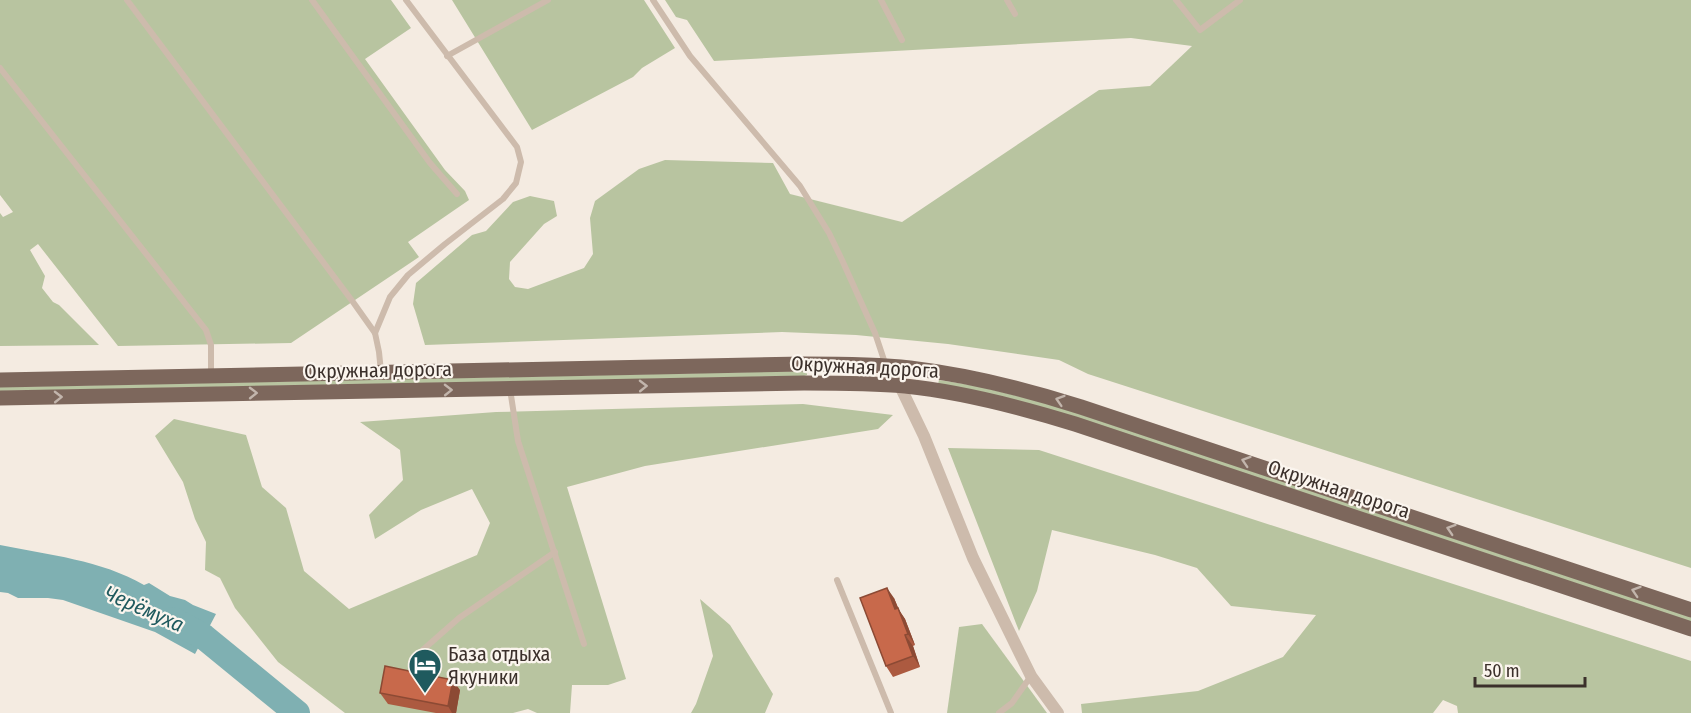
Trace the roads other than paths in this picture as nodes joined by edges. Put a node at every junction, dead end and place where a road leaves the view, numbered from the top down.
1 (127, 0) edge
2 (312, 0) edge
3 (406, 0) edge
4 (548, 0) edge
5 (653, 0) edge
6 (881, 0) edge
7 (1007, 0) edge
8 (1176, 0) edge
9 (1240, 0) edge
10 (1015, 14) dead end
11 (902, 40) dead end
12 (447, 56) junction
13 (0, 68) edge
14 (457, 194) dead end
15 (375, 333) junction
16 (887, 367) junction
17 (381, 373) junction
18 (211, 376) junction
19 (0, 380) edge
20 (900, 386) junction
21 (510, 388) junction
22 (0, 398) edge
23 (555, 552) junction
24 (837, 580) dead end
25 (1691, 610) edge
26 (1691, 629) edge
27 (584, 644) dead end
28 (417, 655) dead end
29 (1031, 676) junction
30 (891, 713) edge
31 (999, 713) edge
32 (1058, 713) edge

1 - 15 lane
2 - 14 lane
3 - 12 lane
4 - 12 lane
5 - 16 lane
6 - 11 lane
7 - 10 lane
8 - 9 lane
12 - 15 lane
13 - 18 lane
15 - 17 lane
16 - 17 main road, Окружная дорога
16 - 20 street
25 -> 16 main road, Окружная дорога
17 - 18 main road, Окружная дорога
18 - 19 main road, Окружная дорога
21 -> 20 main road, Окружная дорога
20 - 26 main road, Окружная дорога
20 - 29 street
22 -> 21 main road, Окружная дорога
21 - 23 lane
23 - 27 lane
23 - 28 lane
24 - 30 lane
29 - 31 lane
29 - 32 street

